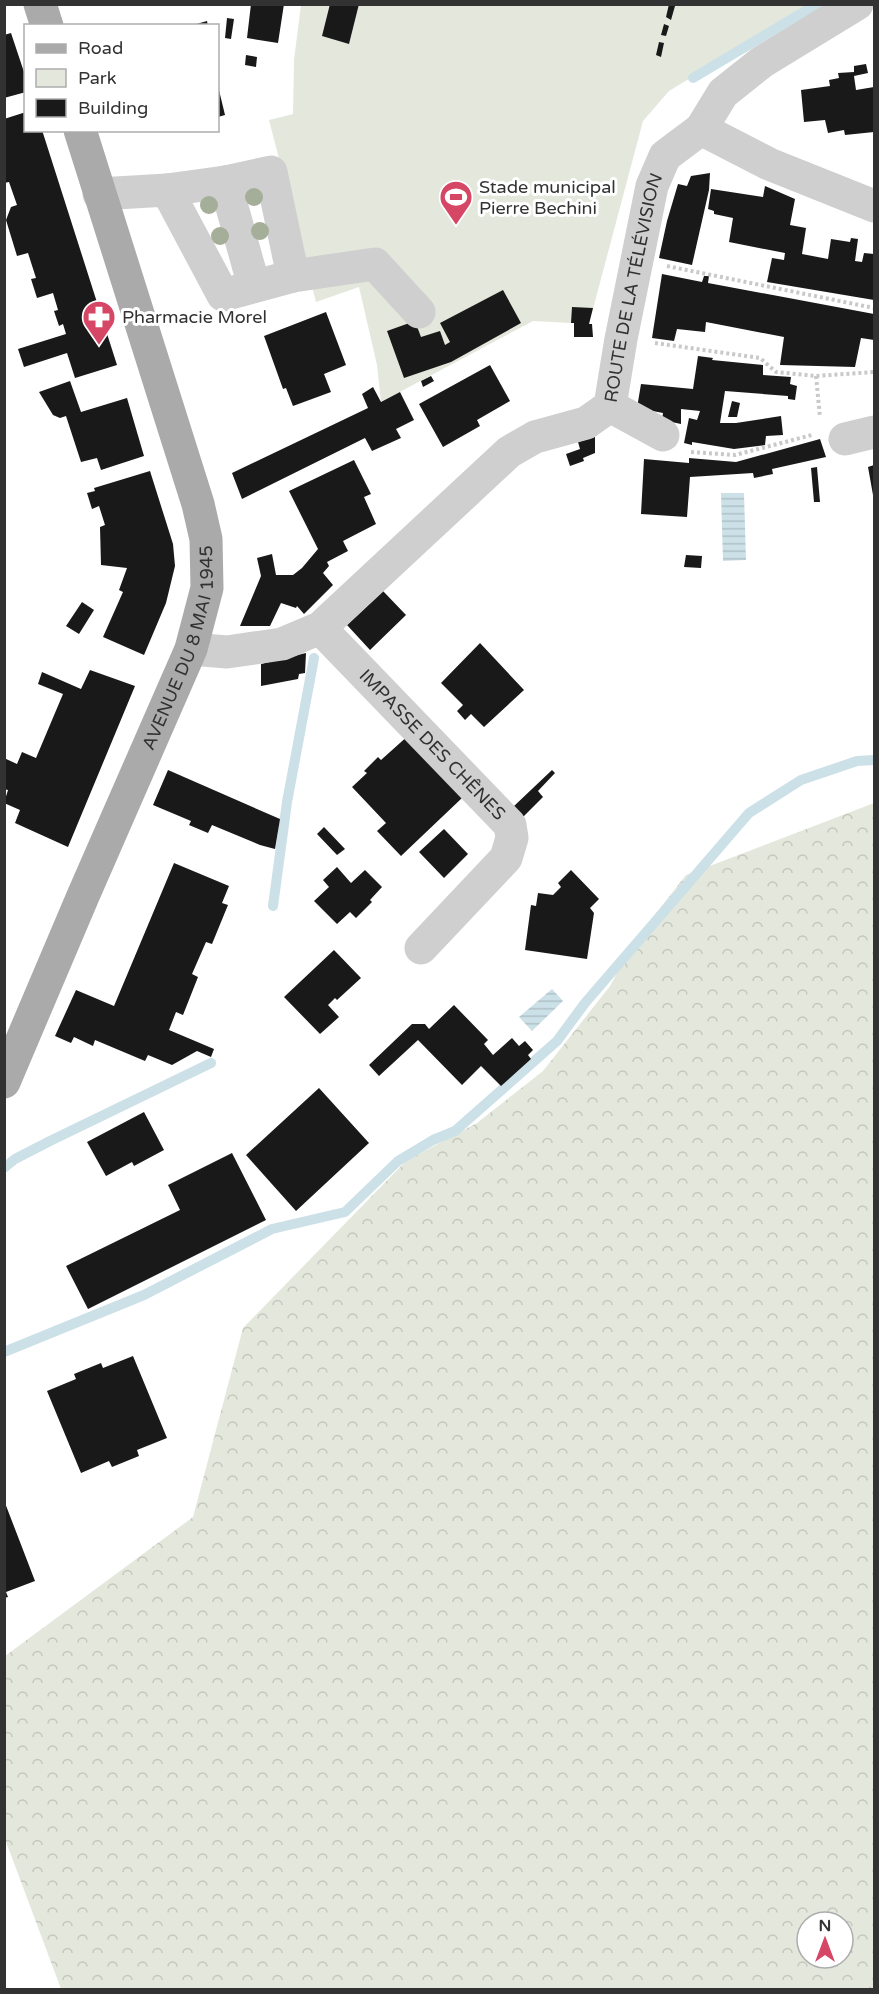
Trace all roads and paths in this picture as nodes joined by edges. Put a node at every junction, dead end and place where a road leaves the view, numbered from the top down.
1 (40, 4) edge
2 (857, 4) edge
3 (45, 24) edge
4 (701, 129) junction
5 (81, 132) edge
6 (225, 182) junction
7 (167, 190) junction
8 (99, 194) junction
9 (874, 206) edge
10 (637, 259) junction
11 (293, 276) junction
12 (254, 286) junction
13 (874, 308) edge
14 (419, 312) dead end
15 (621, 339) junction
16 (874, 372) edge
17 (816, 375) junction
18 (610, 406) junction
19 (663, 435) joint
20 (847, 435) edge
21 (320, 628) junction
22 (191, 649) junction
23 (421, 948) dead end
24 (4, 1082) edge
25 (874, 1986) edge
26 (869, 1989) edge

1 - 3 main road
2 - 4 street
4 - 9 street
4 - 10 street, ROUTE DE LA TÉLÉVISION
5 - 8 main road, AVENUE DU 8 MAI 1945
6 - 7 street
6 - 11 street
6 - 12 street
7 - 8 street
7 - 12 street
8 - 22 main road, AVENUE DU 8 MAI 1945
10 - 13 path
10 - 15 street, ROUTE DE LA TÉLÉVISION
11 - 12 street
11 - 14 street
15 - 17 path
15 - 18 street, ROUTE DE LA TÉLÉVISION
16 - 17 path
17 - 20 path
18 - 19 street
18 - 21 street, ROUTE DE LA TÉLÉVISION
19 - 20 path
21 - 22 street, ROUTE DE LA TÉLÉVISION
21 - 23 street, IMPASSE DES CHÊNES
22 - 24 main road, AVENUE DU 8 MAI 1945
25 - 26 path

